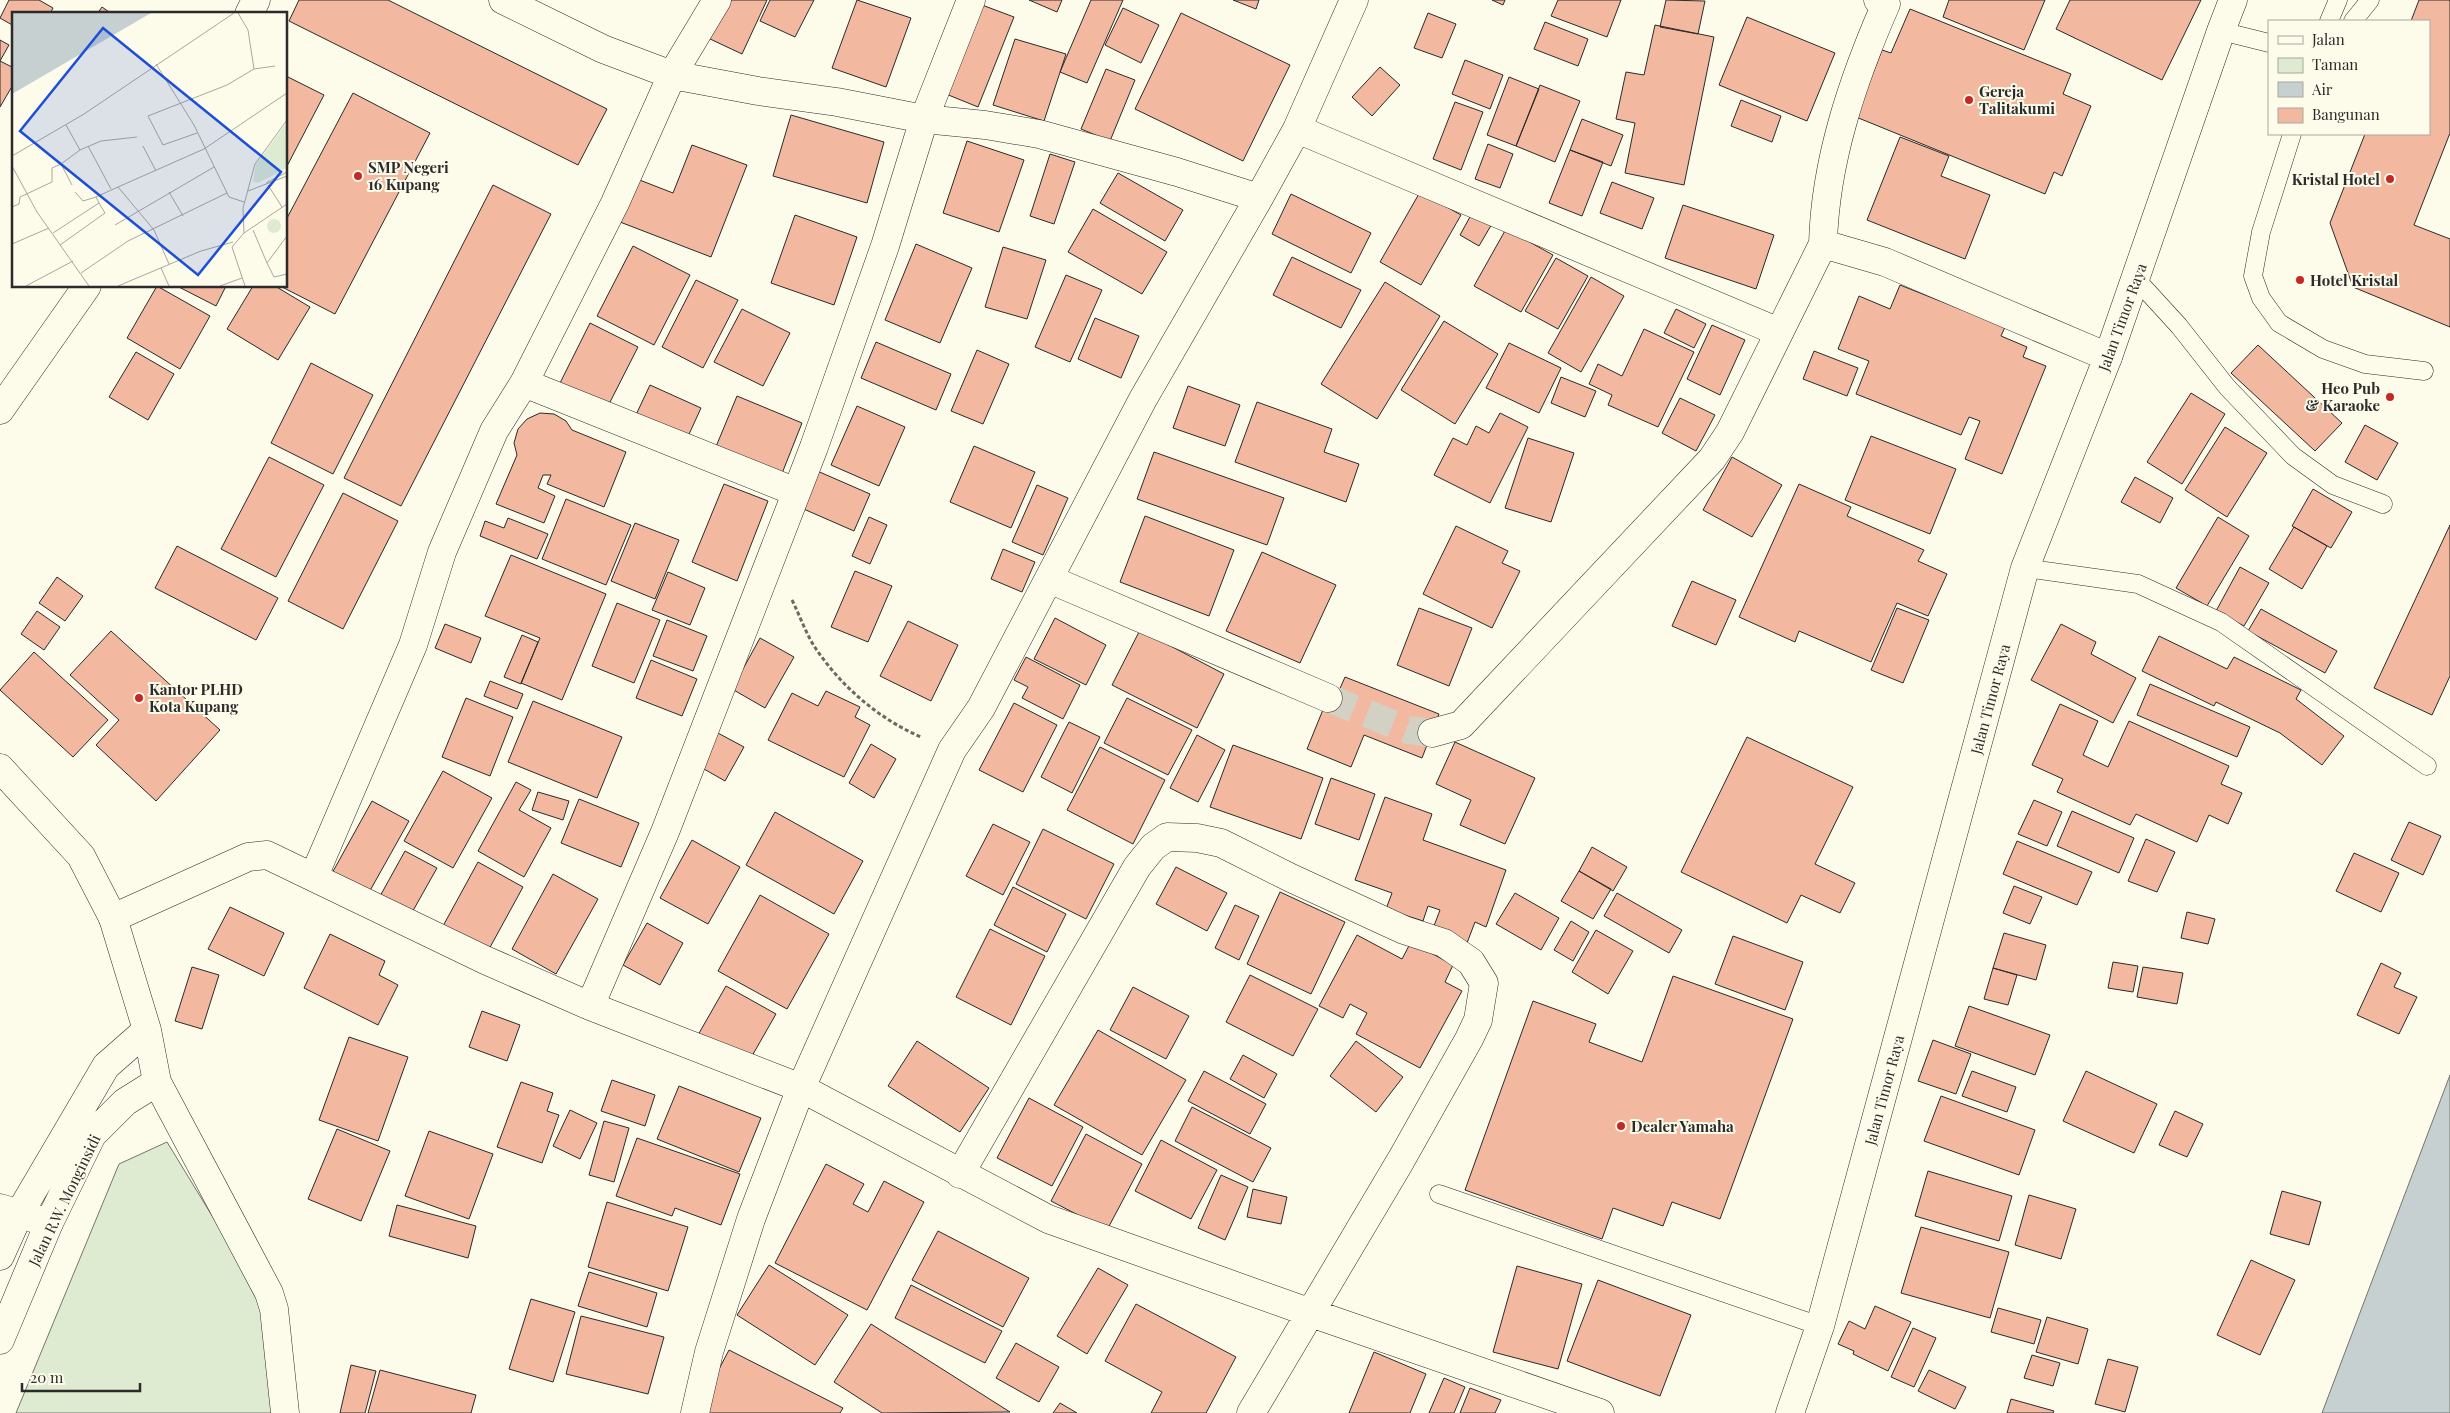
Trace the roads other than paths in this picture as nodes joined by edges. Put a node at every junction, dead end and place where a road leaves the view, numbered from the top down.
1 (256, 0) edge
2 (503, 0) edge
3 (717, 0) edge
4 (972, 0) edge
5 (1354, 0) edge
6 (2234, 0) edge
7 (2338, 0) edge
8 (2370, 0) edge
9 (1884, 1) edge
10 (250, 12) edge
11 (2330, 20) edge
12 (2354, 20) edge
13 (2221, 31) junction
14 (2268, 43) edge
15 (672, 75) junction
16 (924, 119) junction
17 (1296, 129) junction
18 (2292, 135) edge
19 (1259, 198) junction
20 (1824, 244) junction
21 (2136, 279) junction
22 (86, 288) edge
23 (1779, 332) junction
24 (2108, 357) junction
25 (2424, 371) dead end
26 (524, 383) junction
27 (0, 410) edge
28 (796, 492) junction
29 (2383, 504) dead end
30 (2025, 568) junction
31 (1049, 579) junction
32 (1328, 698) tunnel mouth
33 (1432, 733) tunnel mouth
34 (2427, 766) dead end
35 (0, 768) edge
36 (314, 876) junction
37 (113, 918) junction
38 (590, 1006) junction
39 (147, 1030) junction
40 (157, 1082) junction
41 (801, 1088) junction
42 (960, 1174) junction
43 (1439, 1194) dead end
44 (9, 1211) edge
45 (50, 1223) junction
46 (0, 1256) edge
47 (1311, 1313) junction
48 (1820, 1326) junction
49 (0, 1340) edge
50 (284, 1413) edge
51 (695, 1413) edge
52 (1251, 1413) edge
53 (1600, 1413) edge
54 (1790, 1413) edge

1 - 10 main road
2 - 15 main road
3 - 15 main road
4 - 16 main road
5 - 17 main road
6 - 13 main road, Jalan Timor Raya
7 - 11 lane
8 - 12 lane
9 - 20 main road
13 - 14 lane
13 - 21 main road, Jalan Timor Raya
15 - 16 main road
15 - 26 main road
16 - 19 main road
16 - 28 main road
17 - 19 main road
17 - 23 main road
18 - 25 lane
19 - 31 main road
20 - 23 main road
20 - 24 main road
21 - 24 main road, Jalan Timor Raya
21 - 29 lane
22 - 27 main road
23 - 33 main road
24 - 30 main road, Jalan Timor Raya
26 - 28 main road
26 - 36 main road
28 - 38 main road
30 - 34 lane
30 - 48 main road, Jalan Timor Raya
31 - 32 main road
31 - 41 main road
35 - 37 main road
36 - 37 main road
36 - 38 main road
37 - 39 main road
38 - 41 main road
39 - 40 main road
39 - 44 main road, Jalan R.W. Monginsidi
40 - 45 main road, Jalan R.W. Monginsidi
40 - 50 main road
41 - 42 main road
41 - 51 main road
42 - 47 main road
42 - 47 main road
43 - 48 lane
44 - 45 main road
44 - 46 main road, Jalan R.W. Monginsidi
45 - 49 main road, Jalan R.W. Monginsidi
47 - 52 main road
47 - 53 main road
48 - 54 main road, Jalan Timor Raya

